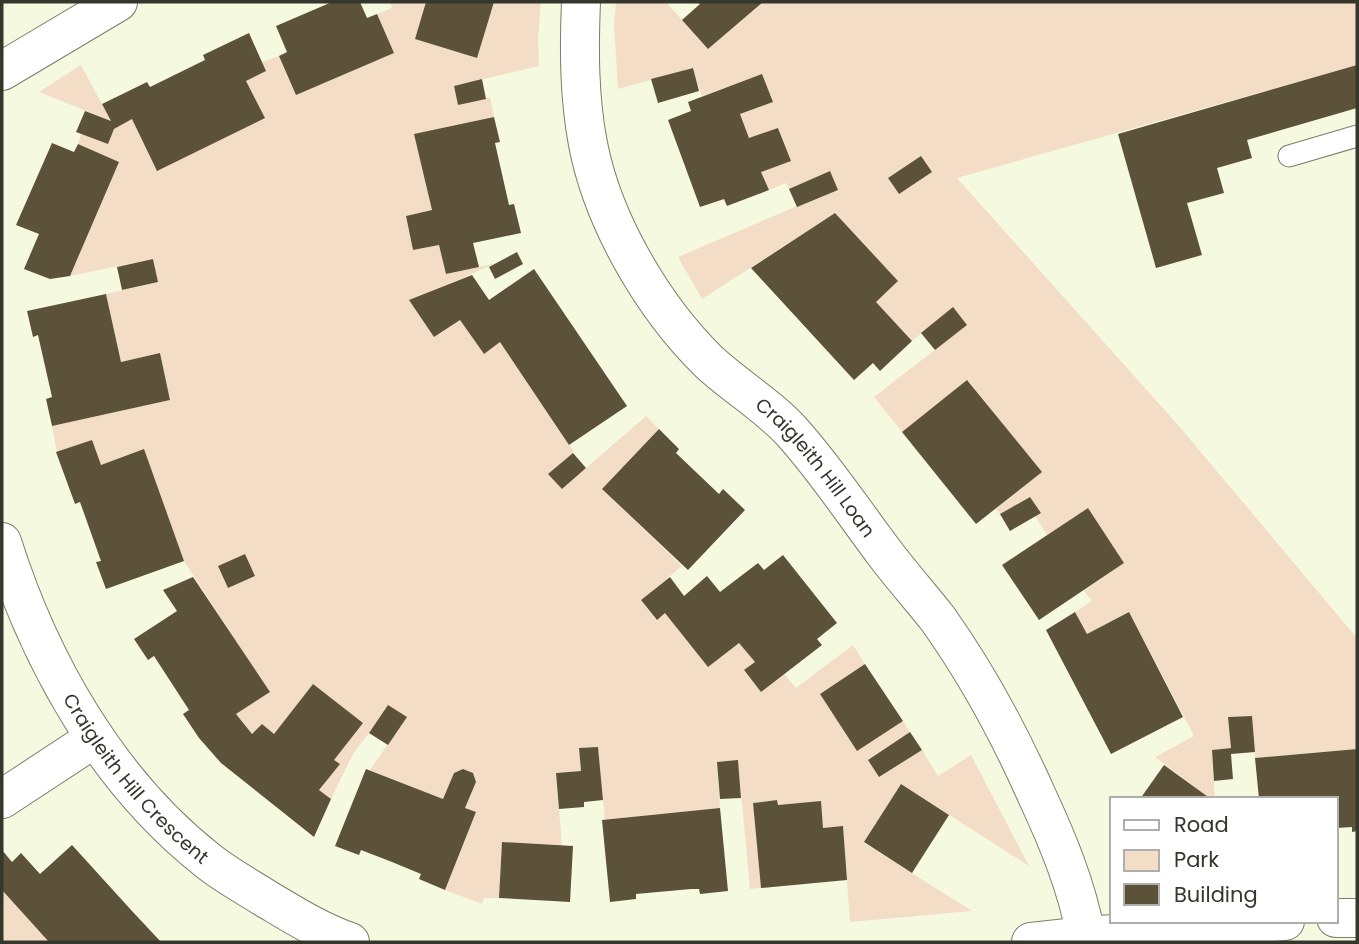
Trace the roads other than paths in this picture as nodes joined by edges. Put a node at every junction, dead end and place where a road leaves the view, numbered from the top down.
1 (118, 2) edge
2 (581, 2) edge
3 (2, 71) edge
4 (1357, 136) edge
5 (1289, 156) dead end
6 (2, 542) edge
7 (95, 738) junction
8 (2, 799) edge
9 (1338, 918) edge
10 (1357, 918) edge
11 (1258, 923) edge
12 (1086, 936) junction
13 (350, 942) edge
14 (1031, 942) edge

1 - 3 street
2 - 12 street, Craigleith Hill Loan
4 - 5 lane
6 - 7 street, Craigleith Hill Crescent
7 - 8 street
7 - 13 street, Craigleith Hill Crescent
9 - 10 street
11 - 12 street
12 - 14 street

